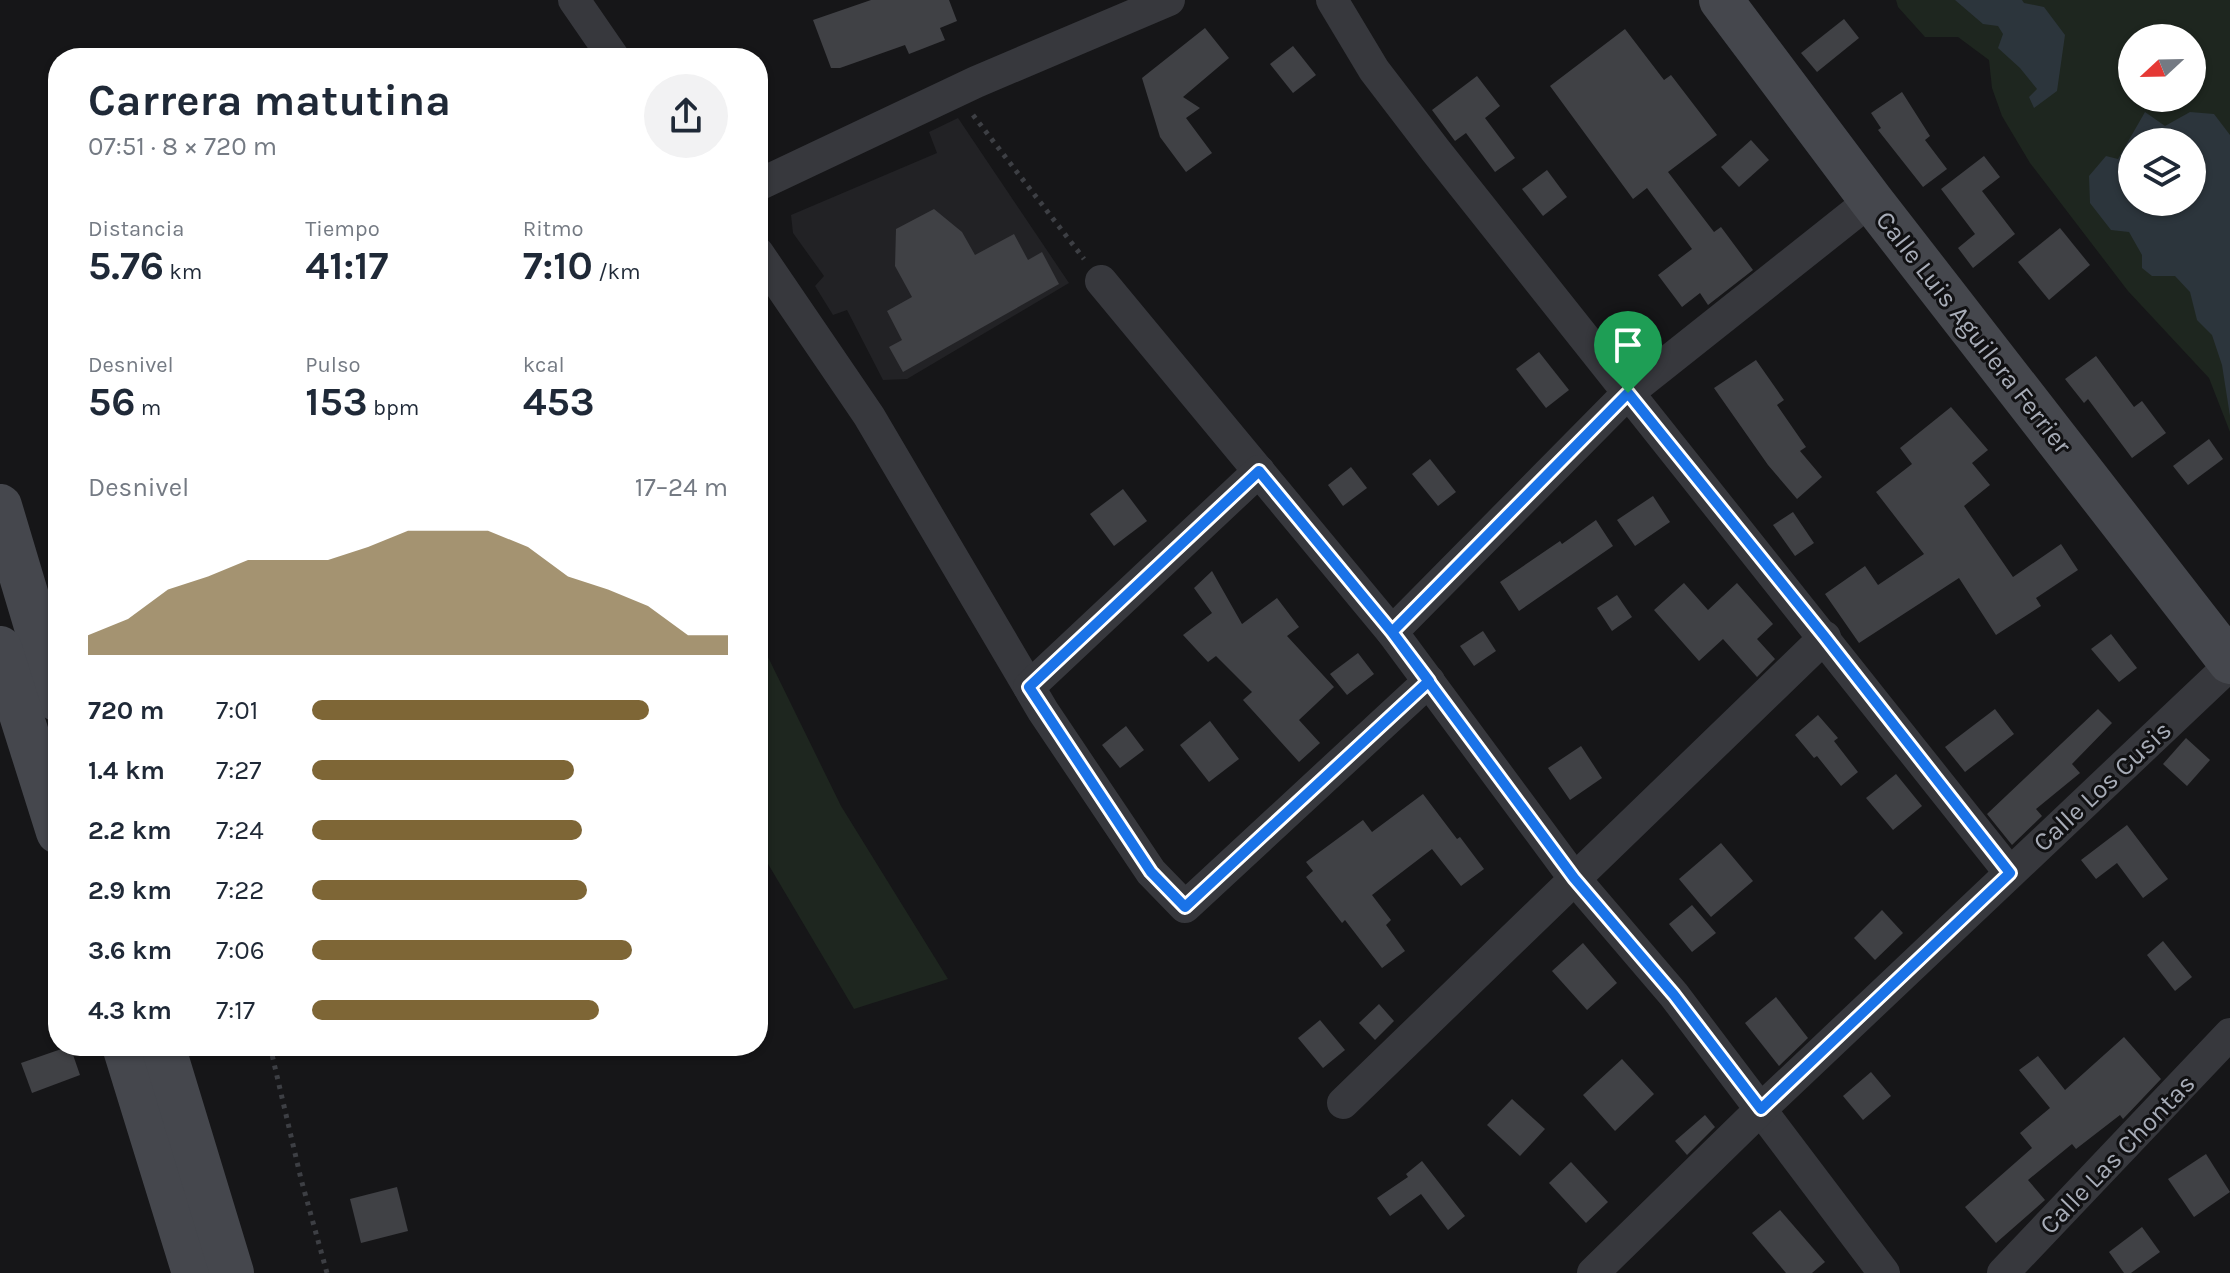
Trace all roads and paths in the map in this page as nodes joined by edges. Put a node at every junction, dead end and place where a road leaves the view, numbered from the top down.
1 (574, 0) edge
2 (1169, 0) edge
3 (1332, 0) edge
4 (1721, 0) edge
5 (607, 48) edge
6 (956, 91) junction
7 (768, 180) edge
8 (1871, 200) junction
9 (768, 268) edge
10 (1101, 281) joint
11 (1628, 393) junction
12 (1259, 471) junction
13 (0, 506) edge
14 (1392, 632) junction
15 (1825, 637) junction
16 (0, 648) edge
17 (2230, 664) edge
18 (48, 667) edge
19 (1429, 681) junction
20 (1029, 687) junction
21 (48, 800) edge
22 (2010, 873) junction
23 (1574, 878) junction
24 (2230, 1034) edge
25 (146, 1056) edge
26 (147, 1056) edge
27 (272, 1056) edge
28 (1343, 1103) dead end
29 (1761, 1109) junction
30 (194, 1273) edge
31 (232, 1273) edge
32 (327, 1273) edge
33 (1593, 1273) edge
34 (1884, 1273) edge
35 (2003, 1273) edge

1 - 5 street
2 - 6 street
3 - 11 street
4 - 8 street, Calle Luis Aguilera Ferrier
6 - 7 street
6 - 10 path
8 - 11 street
8 - 17 street, Calle Luis Aguilera Ferrier
9 - 20 street
10 - 12 street
11 - 14 street
11 - 15 street
12 - 14 street
12 - 20 street
13 - 18 street
14 - 19 street
15 - 22 street
15 - 23 street
16 - 21 street
17 - 22 street, Calle Los Cusis
19 - 20 street
19 - 23 street
22 - 29 street, Calle Los Cusis
23 - 28 street
23 - 29 street
24 - 35 street, Calle Las Chontas
25 - 30 street
26 - 31 street
27 - 32 path
29 - 33 street, Calle Los Cusis
29 - 34 street

